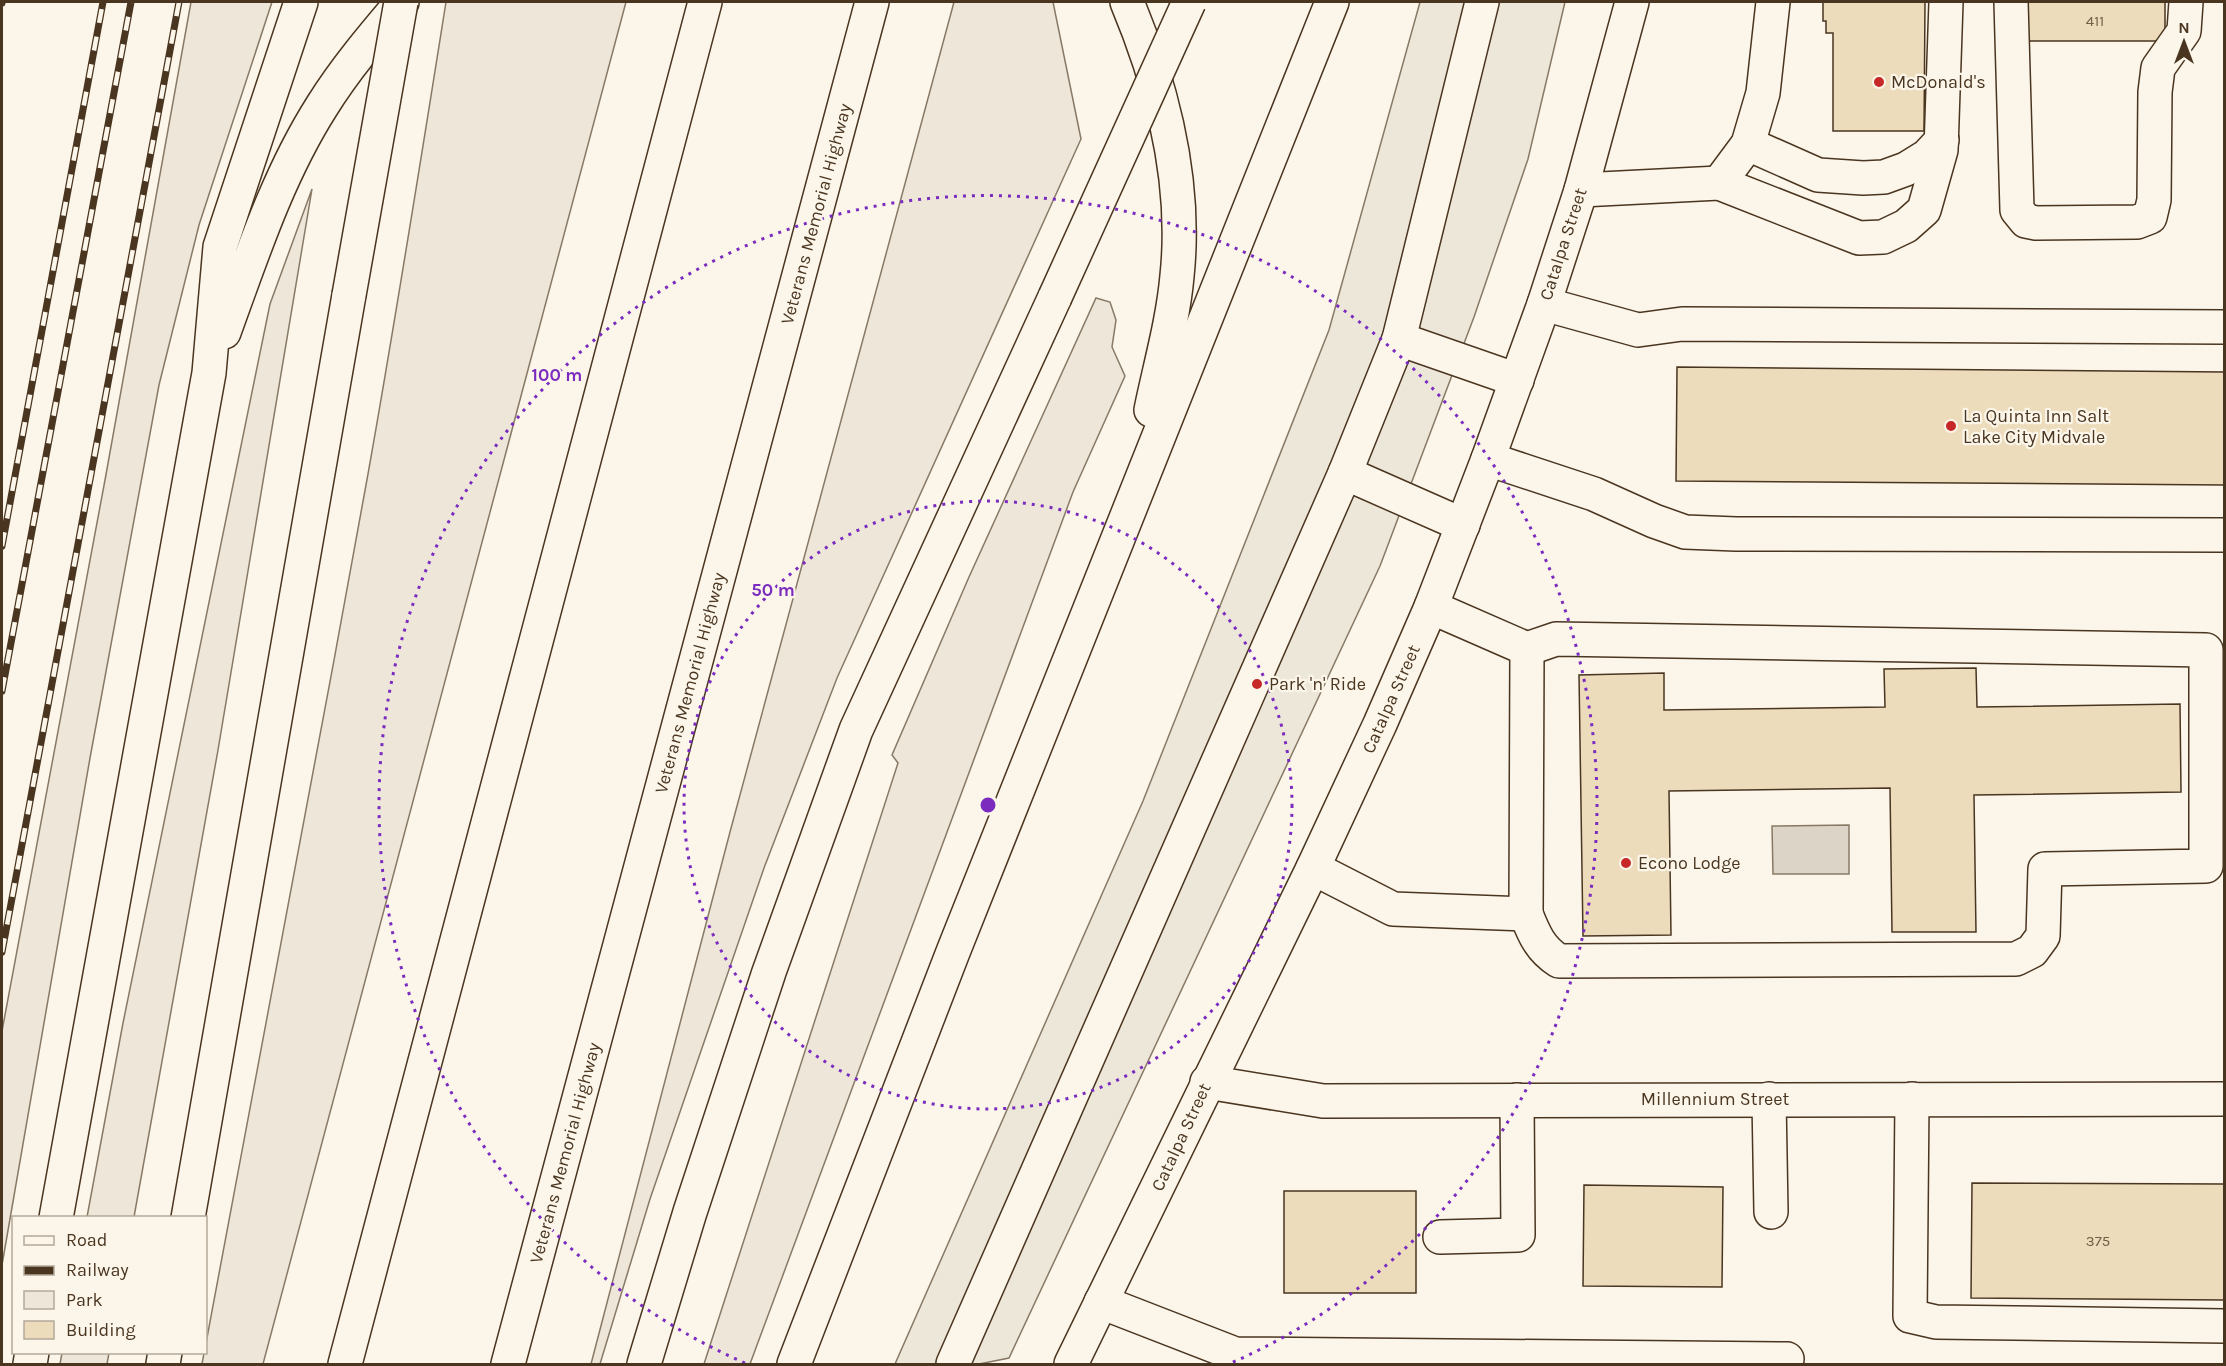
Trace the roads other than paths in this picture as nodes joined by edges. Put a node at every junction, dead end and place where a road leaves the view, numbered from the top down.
1 (301, 2) edge
2 (402, 2) edge
3 (705, 2) edge
4 (872, 2) edge
5 (1126, 2) edge
6 (1189, 2) edge
7 (1332, 2) edge
8 (1482, 2) edge
9 (1632, 2) edge
10 (1773, 2) edge
11 (1946, 2) edge
12 (2011, 2) edge
13 (2186, 2) edge
14 (1942, 140) junction
15 (1748, 144) junction
16 (1719, 183) junction
17 (1581, 190) junction
18 (1544, 304) junction
19 (2224, 327) edge
20 (1399, 339) junction
21 (209, 373) junction
22 (1517, 380) junction
23 (1488, 459) junction
24 (1345, 473) junction
25 (1134, 494) junction
26 (1463, 525) junction
27 (2224, 535) edge
28 (1431, 607) junction
29 (1527, 649) junction
30 (1313, 868) junction
31 (1526, 914) junction
32 (1207, 1082) junction
33 (1769, 1099) junction
34 (1912, 1099) junction
35 (2224, 1099) edge
36 (1517, 1100) junction
37 (1771, 1212) dead end
38 (56, 1216) edge
39 (188, 1216) edge
40 (1440, 1237) dead end
41 (1101, 1302) junction
42 (2224, 1326) edge
43 (1787, 1359) dead end
44 (345, 1365) edge
45 (508, 1365) edge
46 (644, 1365) edge
47 (794, 1365) edge
48 (953, 1365) edge
49 (1071, 1365) edge

1 - 21 main road
2 - 21 main road
2 - 39 main road, bridge
3 - 44 main road
4 - 45 main road, Veterans Memorial Highway
5 - 25 main road
6 - 46 main road, bridge
7 - 25 main road
8 - 20 main road
9 - 17 main road, Catalpa Street
10 - 15 main road
11 - 14 main road
12 - 13 main road
14 - 15 main road
14 - 16 main road
15 - 16 main road
16 - 17 main road
17 - 18 main road, Catalpa Street
18 - 19 main road
18 - 22 main road, Catalpa Street
20 - 22 main road
20 - 24 main road
21 - 38 main road
22 - 23 main road, Catalpa Street
23 - 26 main road, Catalpa Street
23 - 27 main road
24 - 26 main road
24 - 48 main road
25 - 47 main road
26 - 28 main road, Catalpa Street
28 - 29 main road
28 - 30 main road, Catalpa Street
29 - 31 main road
29 - 31 main road
30 - 31 main road
30 - 32 main road, Catalpa Street
32 - 36 main road, Millennium Street
32 - 41 main road, Catalpa Street
33 - 34 main road, Millennium Street
33 - 36 main road, Millennium Street
33 - 37 main road
34 - 35 main road, Millennium Street
34 - 42 main road
36 - 40 main road
41 - 43 main road
41 - 49 main road, Catalpa Street

